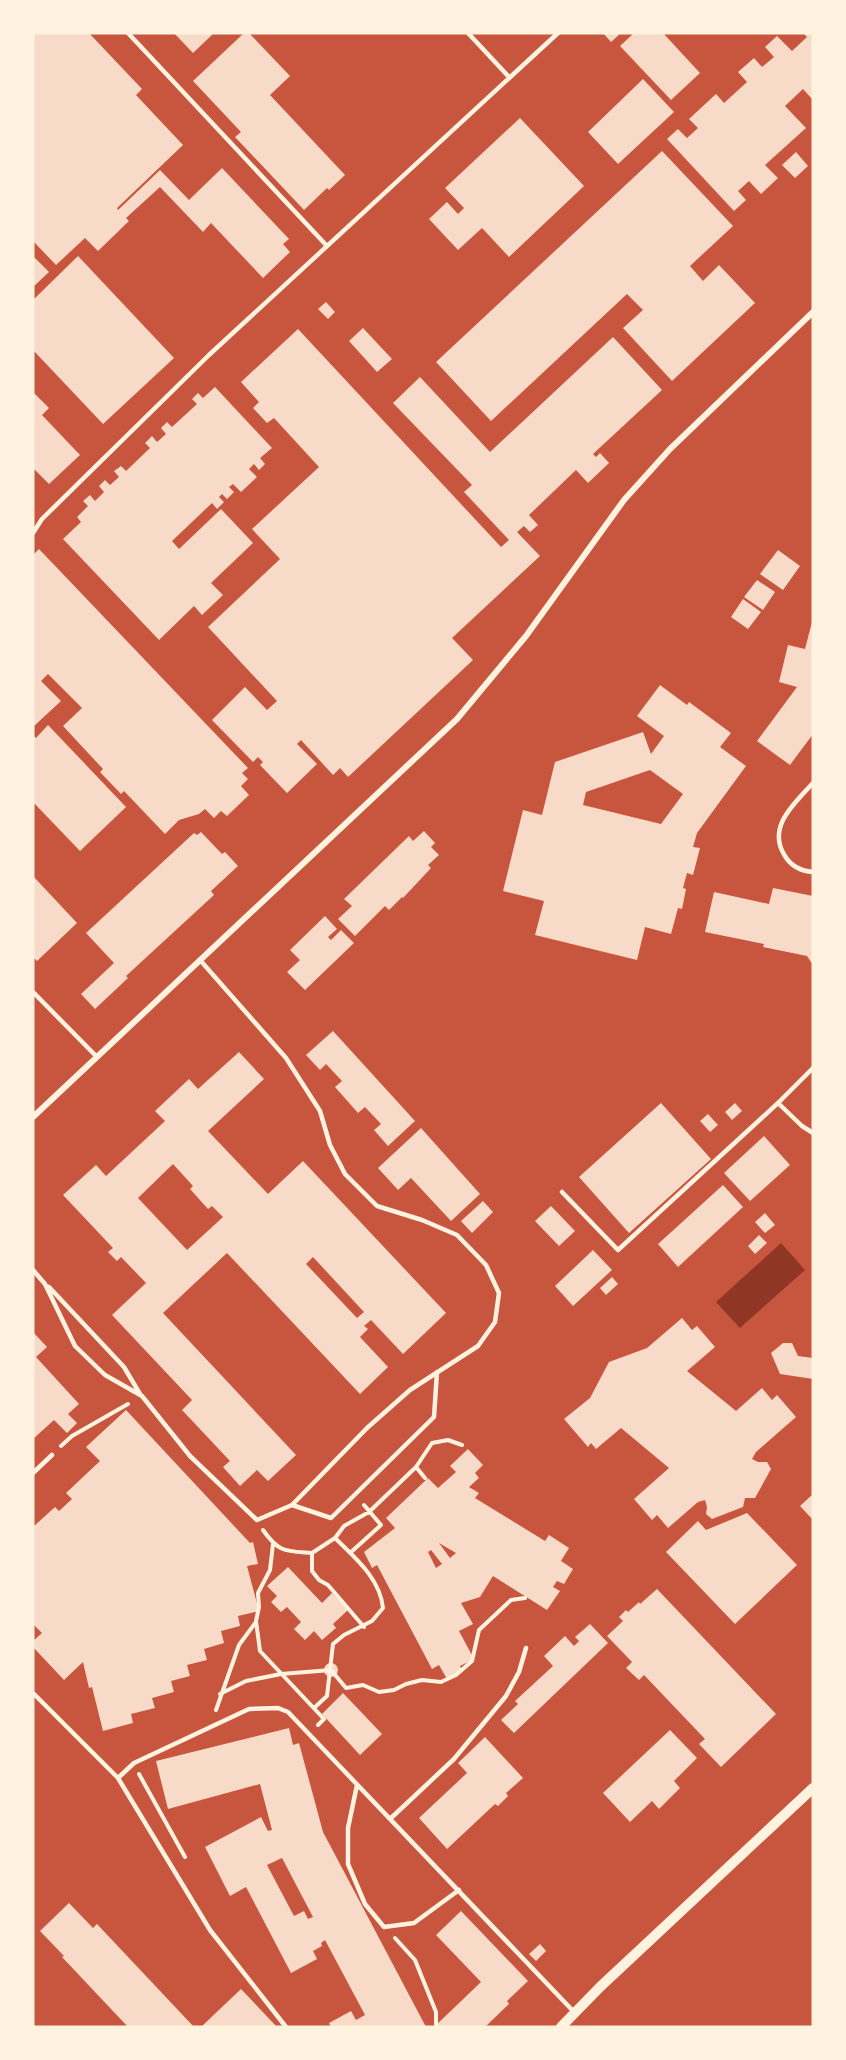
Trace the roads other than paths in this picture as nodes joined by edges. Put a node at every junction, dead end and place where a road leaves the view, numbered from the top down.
1 (128, 33) edge
2 (468, 33) edge
3 (558, 33) edge
4 (509, 77) junction
5 (327, 246) junction
6 (813, 312) edge
7 (33, 533) edge
8 (813, 783) edge
9 (813, 872) edge
10 (200, 960) junction
11 (33, 992) edge
12 (97, 1057) junction
13 (813, 1068) edge
14 (778, 1103) junction
15 (33, 1117) edge
16 (813, 1133) edge
17 (562, 1192) dead end
18 (33, 1270) edge
19 (45, 1284) junction
20 (437, 1372) junction
21 (142, 1396) junction
22 (52, 1455) dead end
23 (33, 1473) edge
24 (292, 1505) junction
25 (526, 1648) dead end
26 (33, 1693) edge
27 (118, 1778) junction
28 (357, 1785) junction
29 (813, 1788) edge
30 (390, 1819) junction
31 (459, 1890) junction
32 (574, 2012) junction
33 (286, 2027) edge
34 (561, 2027) edge

1 - 5 lane
2 - 4 lane
3 - 4 lane
4 - 5 lane
5 - 7 lane
6 - 10 street
8 - 9 lane
10 - 12 street
10 - 20 lane
11 - 12 lane
12 - 15 street
13 - 14 lane
14 - 16 lane
14 - 17 lane
18 - 19 lane
19 - 21 lane
19 - 21 lane
20 - 24 lane
20 - 24 lane
21 - 24 lane
22 - 23 lane
25 - 30 lane
26 - 27 lane
27 - 28 lane
27 - 33 lane
28 - 30 lane
28 - 31 lane
29 - 32 street
30 - 31 lane
31 - 32 lane
32 - 34 street

